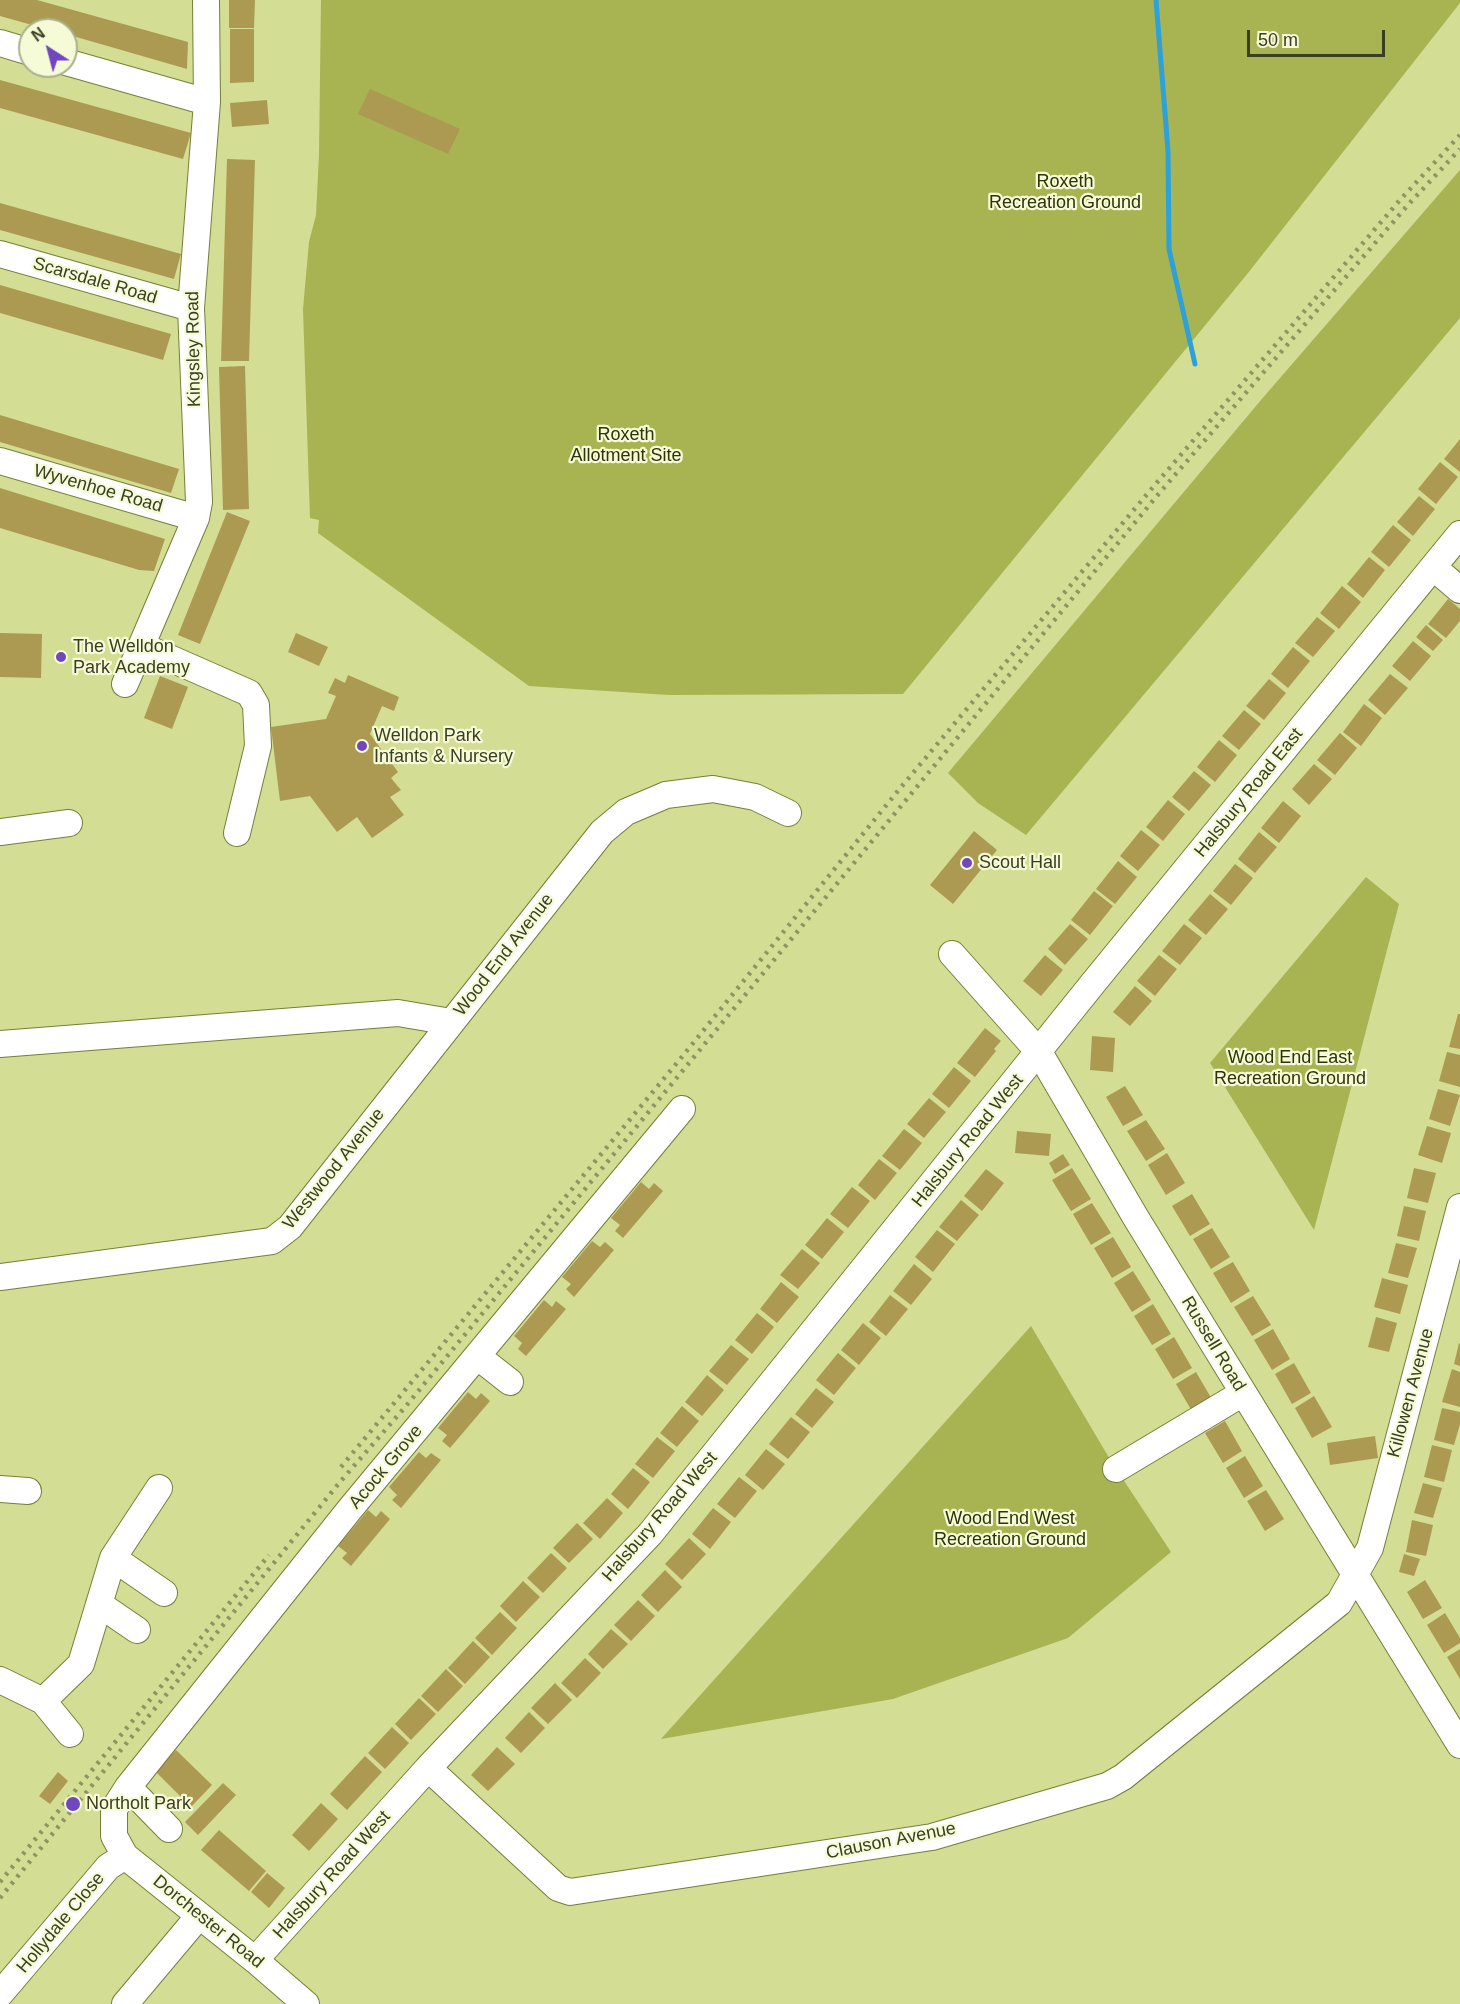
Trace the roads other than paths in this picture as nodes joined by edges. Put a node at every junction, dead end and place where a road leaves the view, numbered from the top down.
1 (206, 0) edge
2 (0, 43) edge
3 (18, 48) edge
4 (78, 65) edge
5 (207, 102) junction
6 (0, 254) edge
7 (191, 308) junction
8 (0, 461) edge
9 (196, 518) junction
10 (1460, 534) edge
11 (1433, 567) junction
12 (1460, 590) edge
13 (142, 646) junction
14 (125, 684) dead end
15 (788, 813) dead end
16 (69, 823) dead end
17 (0, 832) edge
18 (237, 833) dead end
19 (952, 954) dead end
20 (452, 1022) junction
21 (0, 1044) edge
22 (1040, 1052) junction
23 (682, 1109) dead end
24 (1460, 1207) edge
25 (0, 1277) edge
26 (477, 1356) junction
27 (510, 1382) dead end
28 (1243, 1393) junction
29 (1116, 1469) dead end
30 (159, 1488) dead end
31 (0, 1489) edge
32 (28, 1491) dead end
33 (113, 1558) junction
34 (1355, 1577) junction
35 (164, 1593) dead end
36 (99, 1604) junction
37 (137, 1630) dead end
38 (0, 1680) edge
39 (49, 1696) junction
40 (70, 1734) dead end
41 (1460, 1745) edge
42 (428, 1768) junction
43 (128, 1787) junction
44 (169, 1829) dead end
45 (120, 1846) junction
46 (199, 1916) junction
47 (255, 1960) junction
48 (0, 1994) edge
49 (125, 2004) edge
50 (306, 2004) edge

1 - 5 street, Kingsley Road
2 - 3 street
4 - 5 street
5 - 7 street, Kingsley Road
6 - 7 street, Scarsdale Road
7 - 9 street, Kingsley Road
8 - 9 street, Wyvenhoe Road
9 - 13 street, Kingsley Road
10 - 11 street, Halsbury Road East
11 - 12 street
11 - 22 street, Halsbury Road East
13 - 14 street, Kingsley Road
13 - 18 street
15 - 20 street, Wood End Avenue
16 - 17 street
19 - 22 street, Russell Road
20 - 21 street, Wood End Avenue
20 - 25 street, Westwood Avenue
22 - 28 street, Russell Road
22 - 42 street, Halsbury Road West
23 - 26 street, Acock Grove
24 - 34 street, Killowen Avenue
26 - 27 street
26 - 43 street, Acock Grove
28 - 29 street
28 - 34 street, Russell Road
30 - 33 street
31 - 32 street
33 - 35 street
33 - 36 street
34 - 41 street, Russell Road
34 - 42 street, Clauson Avenue
36 - 37 street
36 - 39 street
38 - 39 street
39 - 40 street
42 - 47 street, Halsbury Road West
43 - 44 street
43 - 45 street, Acock Grove
45 - 46 street, Dorchester Road
45 - 48 street, Hollydale Close
46 - 47 street, Dorchester Road
46 - 49 street
47 - 50 street, Dorchester Road

